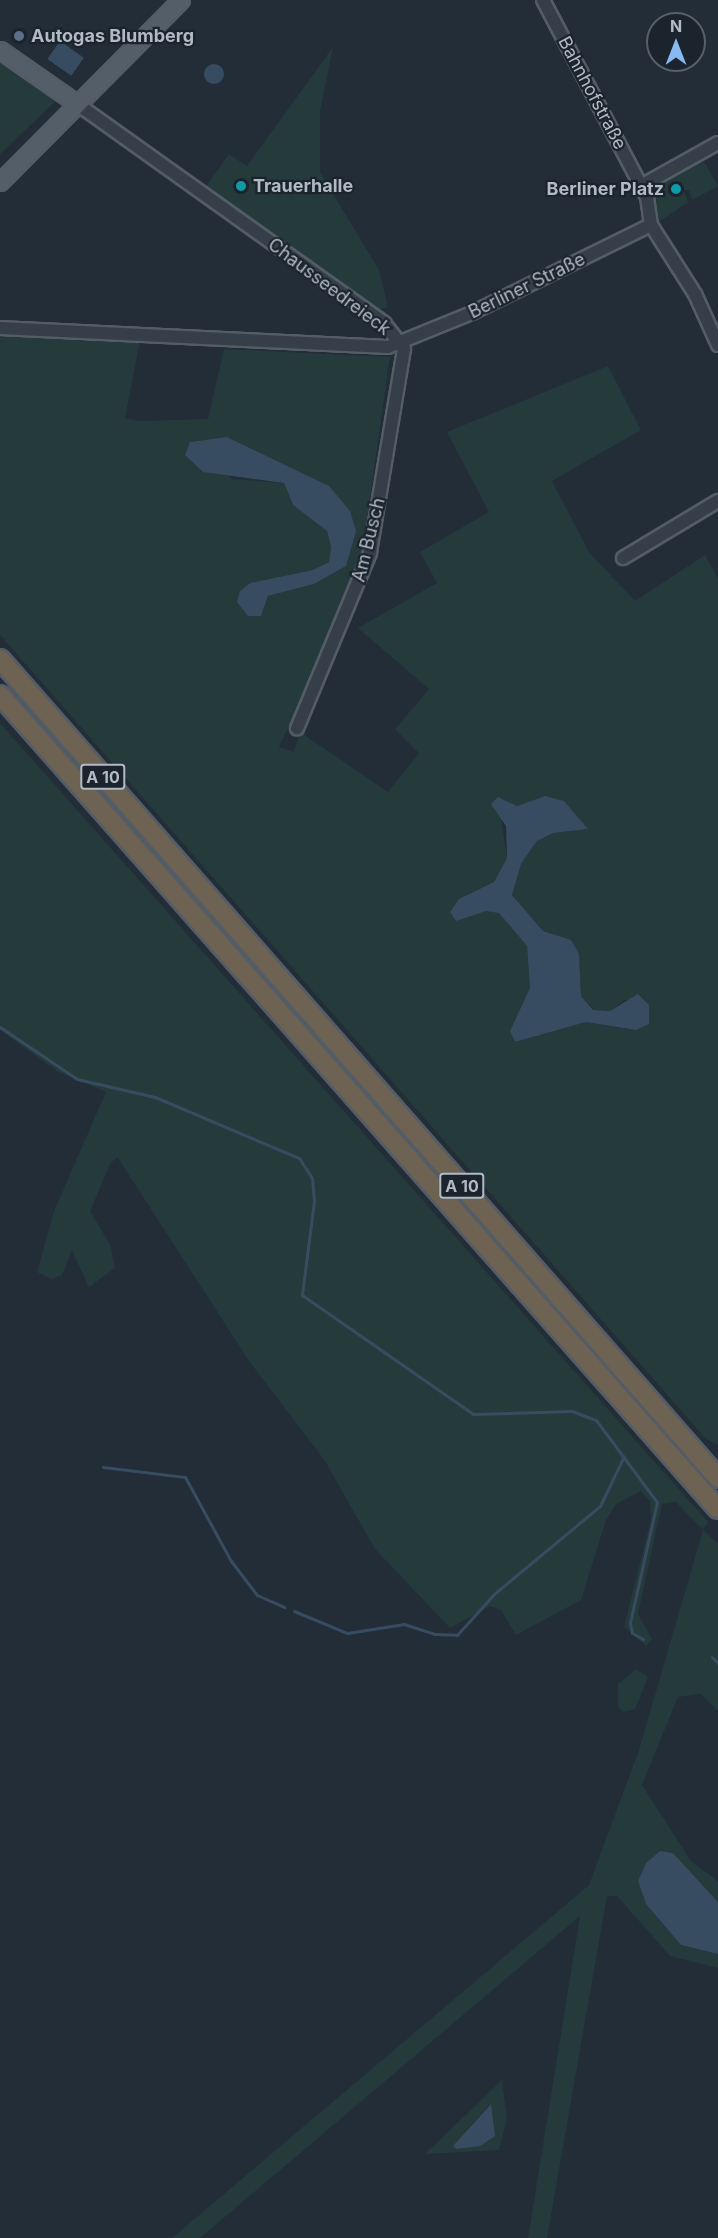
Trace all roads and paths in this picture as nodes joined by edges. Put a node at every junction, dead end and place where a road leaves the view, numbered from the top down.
1 (181, 0) edge
2 (543, 0) edge
3 (0, 50) edge
4 (76, 103) junction
5 (718, 143) edge
6 (1, 179) edge
7 (641, 186) junction
8 (651, 225) junction
9 (0, 328) edge
10 (401, 343) junction
11 (718, 345) edge
12 (718, 501) edge
13 (623, 558) dead end
14 (0, 659) edge
15 (0, 695) edge
16 (297, 728) dead end
17 (718, 1478) edge
18 (718, 1509) edge

1 - 4 main road
2 - 7 street, Bahnhofstraße
3 - 4 main road
4 - 6 main road
4 - 10 street, Chausseedreieck
5 - 7 street
7 - 8 street, Bahnhofstraße
8 - 10 street, Berliner Straße
8 - 11 street, Bahnhofstraße
9 - 10 street, Chausseedreieck
10 - 16 street, Am Busch
12 - 13 street
14 - 17 highway, A 10
15 - 18 highway, A 10

